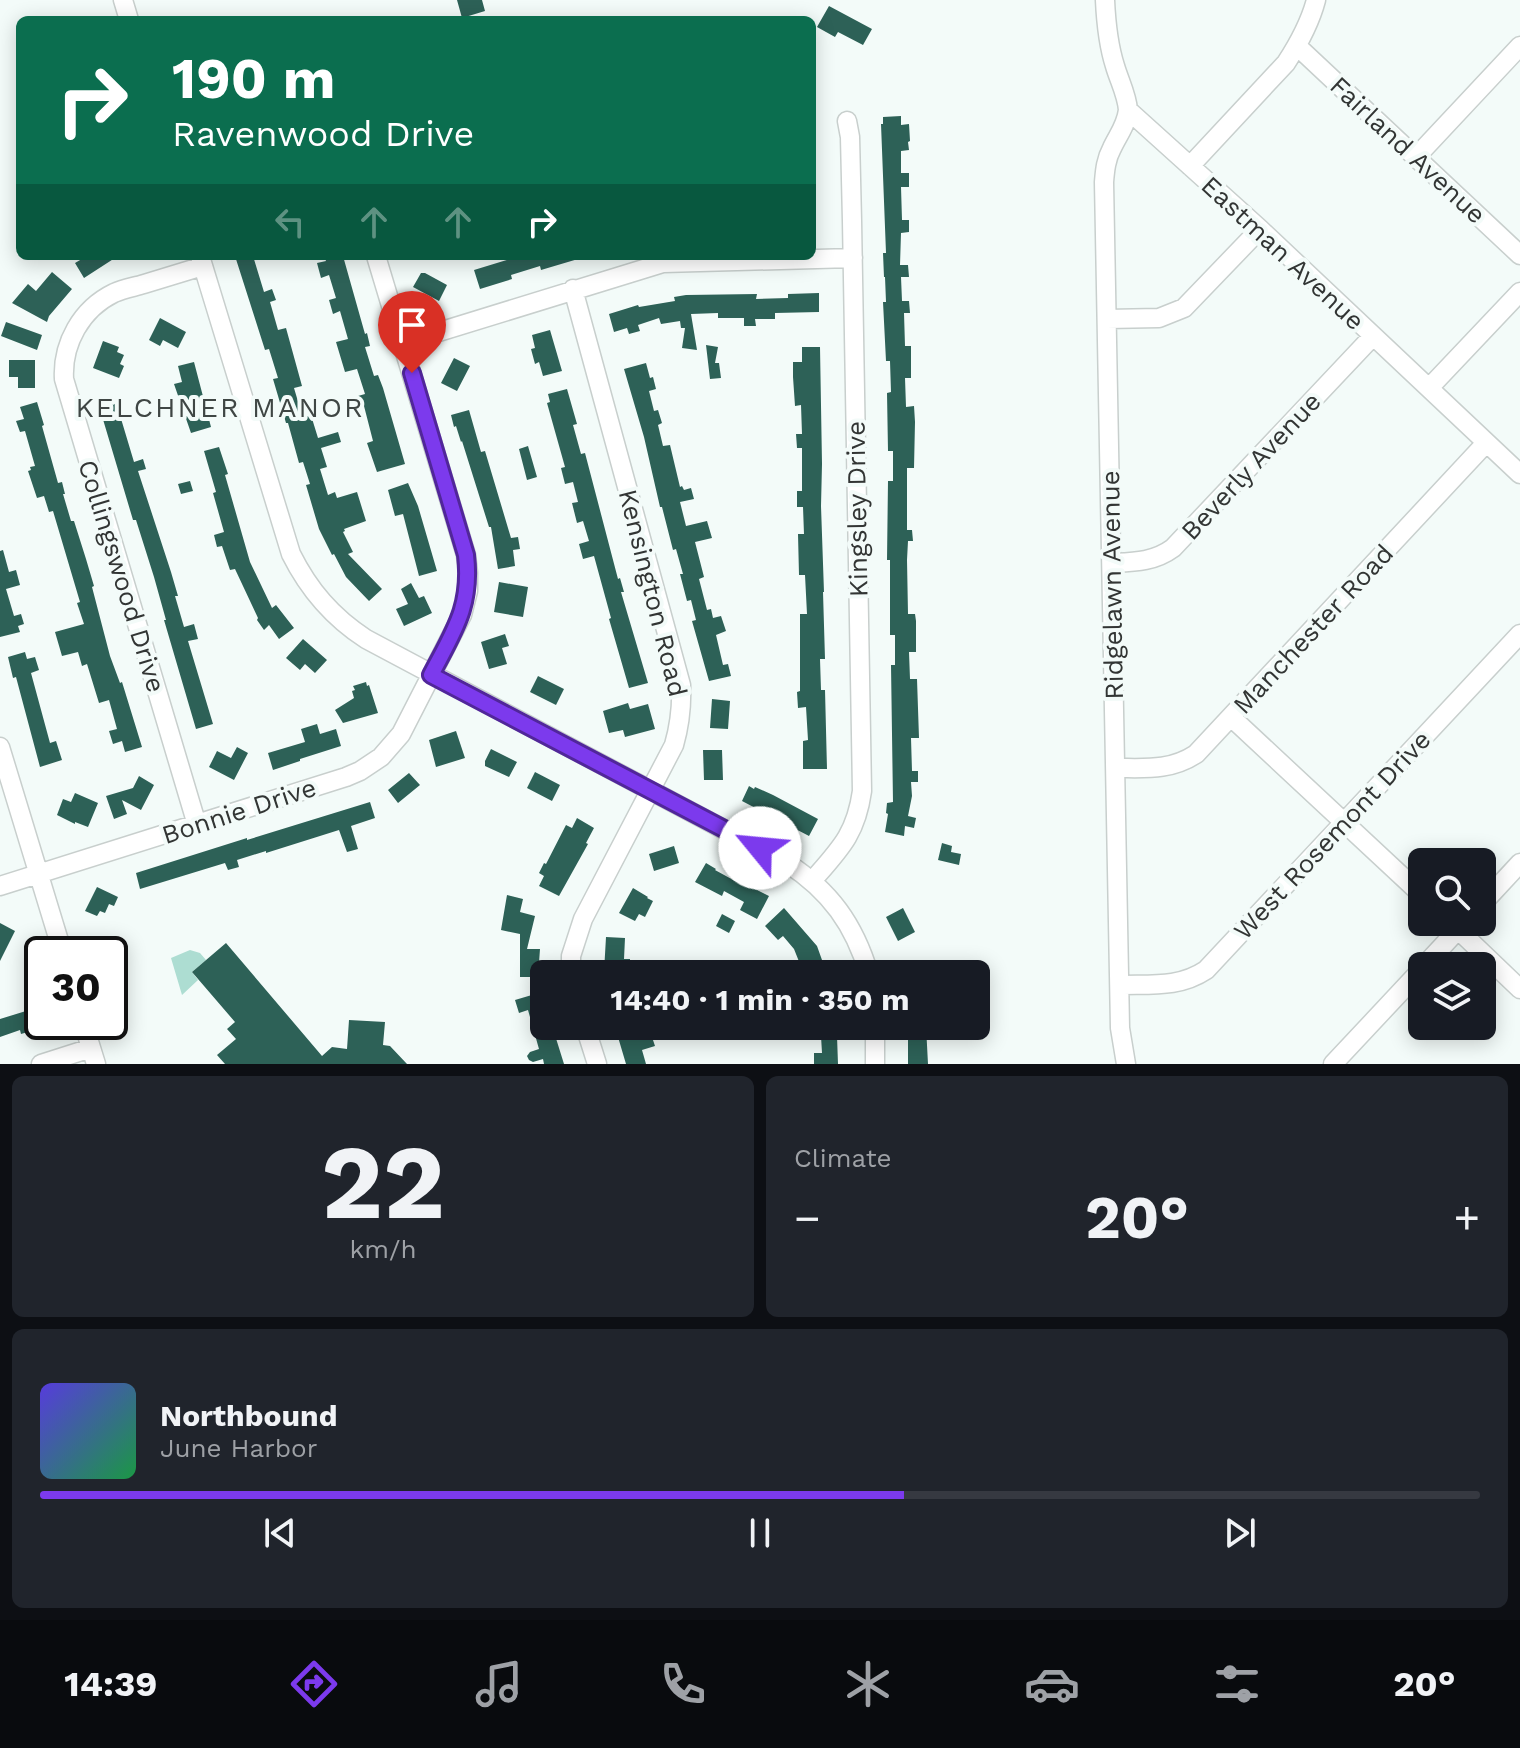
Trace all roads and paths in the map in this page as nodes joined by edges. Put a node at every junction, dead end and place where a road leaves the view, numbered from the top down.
1 (1105, 0) edge
2 (1316, 0) edge
3 (1297, 46) junction
4 (1520, 46) edge
5 (1128, 110) junction
6 (847, 121) dead end
7 (1416, 157) junction
8 (1190, 166) junction
9 (1260, 229) junction
10 (1520, 255) edge
11 (853, 258) junction
12 (816, 259) edge
13 (377, 260) edge
14 (735, 260) edge
15 (202, 261) edge
16 (573, 289) junction
17 (1520, 292) edge
18 (1107, 319) junction
19 (1373, 336) junction
20 (403, 343) junction
21 (1429, 388) junction
22 (1486, 443) junction
23 (1520, 474) edge
24 (1112, 563) junction
25 (1520, 634) edge
26 (431, 675) junction
27 (1231, 717) junction
28 (0, 747) edge
29 (1116, 768) junction
30 (651, 791) junction
31 (1344, 822) junction
32 (197, 825) junction
33 (1520, 863) edge
34 (39, 874) junction
35 (812, 881) junction
36 (1408, 882) edge
37 (0, 886) edge
38 (1496, 889) edge
39 (58, 936) edge
40 (1449, 936) edge
41 (1469, 936) edge
42 (1436, 952) edge
43 (571, 960) edge
44 (864, 960) edge
45 (1408, 983) edge
46 (1120, 985) junction
47 (1520, 989) edge
48 (589, 1040) edge
49 (875, 1040) edge
50 (94, 1056) edge
51 (41, 1064) edge
52 (597, 1064) edge
53 (875, 1064) edge
54 (1126, 1064) edge
55 (1333, 1064) edge

1 - 5 street
2 - 3 street
3 - 7 street, Fairland Avenue
3 - 8 street
4 - 7 street
5 - 8 street, Eastman Avenue
5 - 18 street, Ridgelawn Avenue
6 - 11 street, Kingsley Drive
7 - 10 street, Fairland Avenue
8 - 9 street, Eastman Avenue
9 - 18 street
9 - 19 street, Eastman Avenue
11 - 12 street
11 - 35 street, Kingsley Drive
13 - 20 street, Bonnie Drive
14 - 16 street
15 - 26 street
15 - 32 street, Collingswood Drive
16 - 20 street
16 - 30 street, Kensington Road
17 - 21 street
18 - 24 street, Ridgelawn Avenue
19 - 21 street, Eastman Avenue
19 - 24 street, Beverly Avenue
20 - 26 street, Bonnie Drive
21 - 22 street, Eastman Avenue
22 - 23 street, Eastman Avenue
22 - 27 street, Manchester Road
24 - 29 street, Ridgelawn Avenue
25 - 31 street, West Rosemont Drive
26 - 30 street
26 - 32 street, Bonnie Drive
27 - 29 street, Manchester Road
27 - 31 street
28 - 34 street
29 - 46 street, Ridgelawn Avenue
30 - 35 street
30 - 43 street, Kensington Road
31 - 36 street
31 - 46 street, West Rosemont Drive
32 - 34 street, Bonnie Drive
33 - 38 street
34 - 37 street, Bonnie Drive
34 - 39 street
35 - 44 street
40 - 42 street
41 - 47 street
45 - 55 street
46 - 54 street, Ridgelawn Avenue
48 - 52 street
49 - 53 street
50 - 51 street

